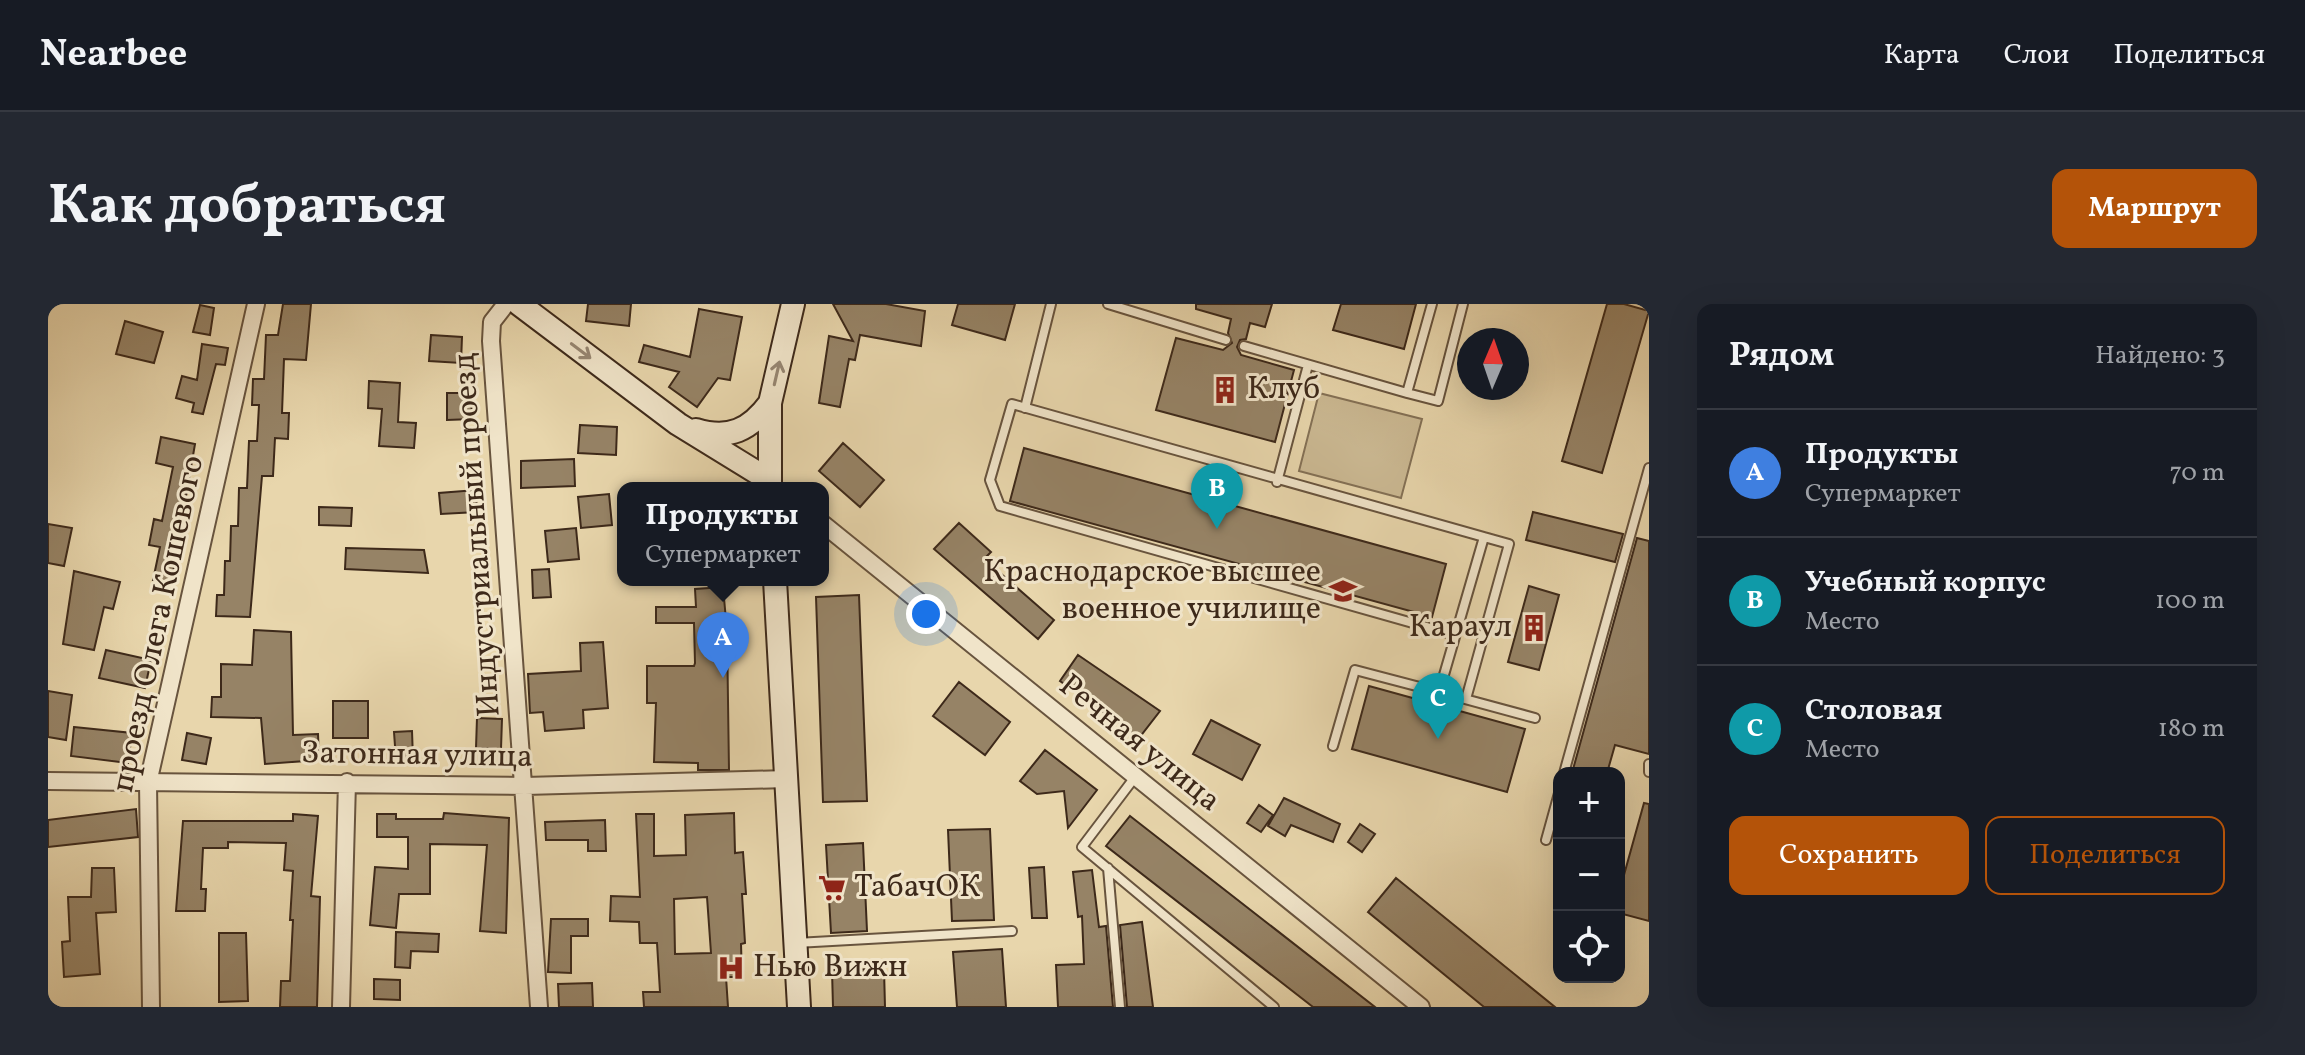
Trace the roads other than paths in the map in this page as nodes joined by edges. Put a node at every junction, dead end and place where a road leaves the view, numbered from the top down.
1 (256, 304) edge
2 (506, 304) edge
3 (519, 304) edge
4 (793, 304) edge
5 (1051, 304) edge
6 (1108, 304) edge
7 (1432, 304) edge
8 (1463, 304) edge
9 (1226, 340) dead end
10 (1244, 346) dead end
11 (1308, 365) junction
12 (1407, 393) junction
13 (770, 403) junction
14 (1025, 408) junction
15 (678, 424) junction
16 (1649, 468) edge
17 (768, 482) edge
18 (773, 482) edge
19 (1277, 482) junction
20 (829, 529) edge
21 (1484, 537) junction
22 (775, 586) edge
23 (1455, 635) junction
24 (1439, 692) junction
25 (1466, 699) junction
26 (1535, 718) dead end
27 (1333, 746) dead end
28 (1649, 764) edge
29 (1566, 767) edge
30 (1649, 772) edge
31 (1135, 776) junction
32 (786, 779) junction
33 (48, 781) edge
34 (347, 782) junction
35 (148, 783) junction
36 (525, 786) junction
37 (1553, 815) edge
38 (1546, 840) dead end
39 (1108, 868) junction
40 (1012, 931) dead end
41 (795, 943) junction
42 (151, 1007) edge
43 (341, 1007) edge
44 (539, 1007) edge
45 (799, 1007) edge
46 (1120, 1007) edge
47 (1274, 1007) edge
48 (1421, 1007) edge

1 - 35 street, проезд Олега Кошевого
2 - 36 street, Индустриальный проезд
3 -> 15 main road
13 -> 4 main road
5 - 14 lane
6 - 9 lane
7 - 12 lane
8 - 12 lane
10 - 11 lane
11 - 12 lane
11 - 19 lane
13 - 15 main road
13 - 18 main road
14 - 19 lane
14 - 23 lane
15 - 17 main road
16 - 29 lane
19 - 21 lane
20 - 31 street, Речная улица
21 - 23 lane
21 - 25 lane
22 - 32 main road
23 - 24 lane
24 - 25 lane
24 - 27 lane
25 - 26 lane
28 - 30 lane
31 - 39 lane
31 - 48 street, Речная улица
32 - 36 street, Затонная улица
32 - 41 main road
33 - 35 street, Затонная улица
34 - 35 street, Затонная улица
34 - 36 street, Затонная улица
34 - 43 street
35 - 42 street, проезд Олега Кошевого
36 - 44 street, Индустриальный проезд
37 - 38 lane
39 - 46 lane
39 - 47 lane
40 - 41 lane
41 - 45 main road

